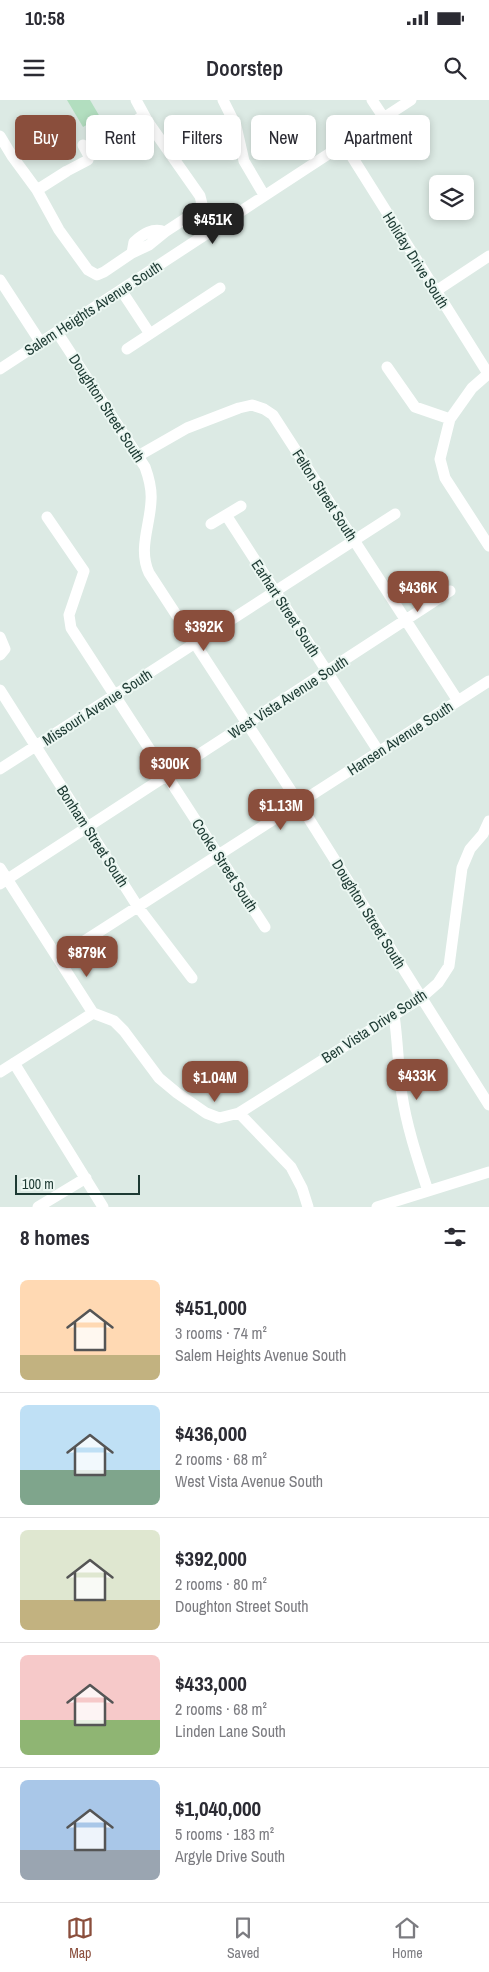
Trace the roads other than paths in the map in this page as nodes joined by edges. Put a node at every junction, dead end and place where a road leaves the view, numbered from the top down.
1 (136, 100) edge
2 (223, 100) edge
3 (372, 100) edge
4 (411, 100) edge
5 (144, 115) edge
6 (382, 115) edge
7 (388, 115) edge
8 (154, 129) edge
9 (0, 136) edge
10 (82, 145) dead end
11 (326, 155) edge
12 (354, 160) edge
13 (37, 190) junction
14 (264, 195) junction
15 (165, 232) junction
16 (149, 245) junction
17 (132, 253) junction
18 (489, 256) edge
19 (162, 263) junction
20 (0, 280) edge
21 (220, 288) dead end
22 (120, 290) junction
23 (436, 291) junction
24 (57, 332) junction
25 (150, 334) junction
26 (41, 342) junction
27 (127, 349) dead end
28 (387, 367) dead end
29 (0, 369) edge
30 (488, 374) edge
31 (450, 419) junction
32 (138, 456) junction
33 (241, 506) dead end
34 (394, 514) dead end
35 (226, 515) junction
36 (47, 517) dead end
37 (211, 524) dead end
38 (354, 540) junction
39 (489, 546) edge
40 (450, 591) dead end
41 (276, 592) junction
42 (406, 620) junction
43 (0, 637) edge
44 (195, 643) junction
45 (2, 652) edge
46 (326, 672) junction
47 (489, 681) edge
48 (0, 690) edge
49 (115, 695) junction
50 (458, 701) junction
51 (247, 723) junction
52 (35, 746) junction
53 (379, 752) junction
54 (0, 769) edge
55 (168, 775) junction
56 (299, 803) junction
57 (489, 821) edge
58 (87, 827) junction
59 (483, 834) junction
60 (489, 846) edge
61 (219, 856) junction
62 (0, 868) edge
63 (4, 881) edge
64 (138, 907) junction
65 (265, 926) dead end
66 (58, 958) junction
67 (192, 978) dead end
68 (421, 998) junction
69 (93, 1013) junction
70 (394, 1015) junction
71 (14, 1063) junction
72 (0, 1072) edge
73 (489, 1106) edge
74 (239, 1113) junction
75 (489, 1172) edge
76 (86, 1178) junction
77 (428, 1191) junction
78 (392, 1205) edge
79 (38, 1207) edge
80 (103, 1207) edge
81 (308, 1207) edge
82 (377, 1207) edge

1 - 5 street
2 - 14 street
3 - 6 street
4 - 7 street, Salem Heights Avenue South
8 - 15 street
9 - 13 street
10 - 13 street
11 - 14 street, Salem Heights Avenue South
12 - 23 street, Holiday Drive South
13 - 17 street
14 - 19 street, Salem Heights Avenue South
15 - 16 street
15 - 17 street
16 - 17 street
16 - 19 street
18 - 23 street
19 - 22 street, Salem Heights Avenue South
20 - 26 street
21 - 25 street
22 - 24 street, Salem Heights Avenue South
22 - 25 street
23 - 30 street, Holiday Drive South
24 - 26 street, Salem Heights Avenue South
24 - 32 street, Doughton Street South
25 - 27 street
26 - 29 street, Salem Heights Avenue South
28 - 31 street
30 - 31 street
31 - 39 street
32 - 38 street, Felton Street South
32 - 44 street, Doughton Street South
33 - 35 street
34 - 38 street, Missouri Avenue South
35 - 37 street
35 - 41 street, Earhart Street South
36 - 49 street, Cooke Street South
38 - 41 street, Missouri Avenue South
38 - 42 street, Felton Street South
40 - 42 street, West Vista Avenue South
41 - 44 street, Missouri Avenue South
41 - 46 street, Earhart Street South
42 - 46 street, West Vista Avenue South
42 - 50 street, Felton Street South
43 - 45 street
44 - 49 street, Missouri Avenue South
44 - 51 street, Doughton Street South
46 - 51 street, West Vista Avenue South
46 - 53 street, Earhart Street South
47 - 50 street, Hansen Avenue South
48 - 52 street, Bonham Street South
49 - 52 street, Missouri Avenue South
49 - 55 street, Cooke Street South
50 - 53 street, Hansen Avenue South
51 - 55 street, West Vista Avenue South
51 - 56 street, Doughton Street South
52 - 54 street, Missouri Avenue South
52 - 58 street, Bonham Street South
53 - 56 street, Hansen Avenue South
55 - 58 street, West Vista Avenue South
55 - 61 street, Cooke Street South
56 - 61 street, Hansen Avenue South
56 - 68 street, Doughton Street South
57 - 59 street, Ben Vista Drive South
58 - 63 street, West Vista Avenue South
58 - 64 street, Bonham Street South
59 - 60 street
59 - 68 street, Ben Vista Drive South
61 - 64 street, Hansen Avenue South
61 - 65 street, Cooke Street South
62 - 63 street
63 - 66 street
64 - 66 street, Hansen Avenue South
64 - 67 street, Bonham Street South
66 - 69 street
68 - 70 street, Ben Vista Drive South
68 - 73 street, Doughton Street South
69 - 71 street
69 - 74 street
70 - 74 street, Ben Vista Drive South
70 - 77 street
71 - 72 street
71 - 76 street
74 - 81 street
75 - 77 street
76 - 79 street
76 - 80 street
77 - 78 street
78 - 82 street

